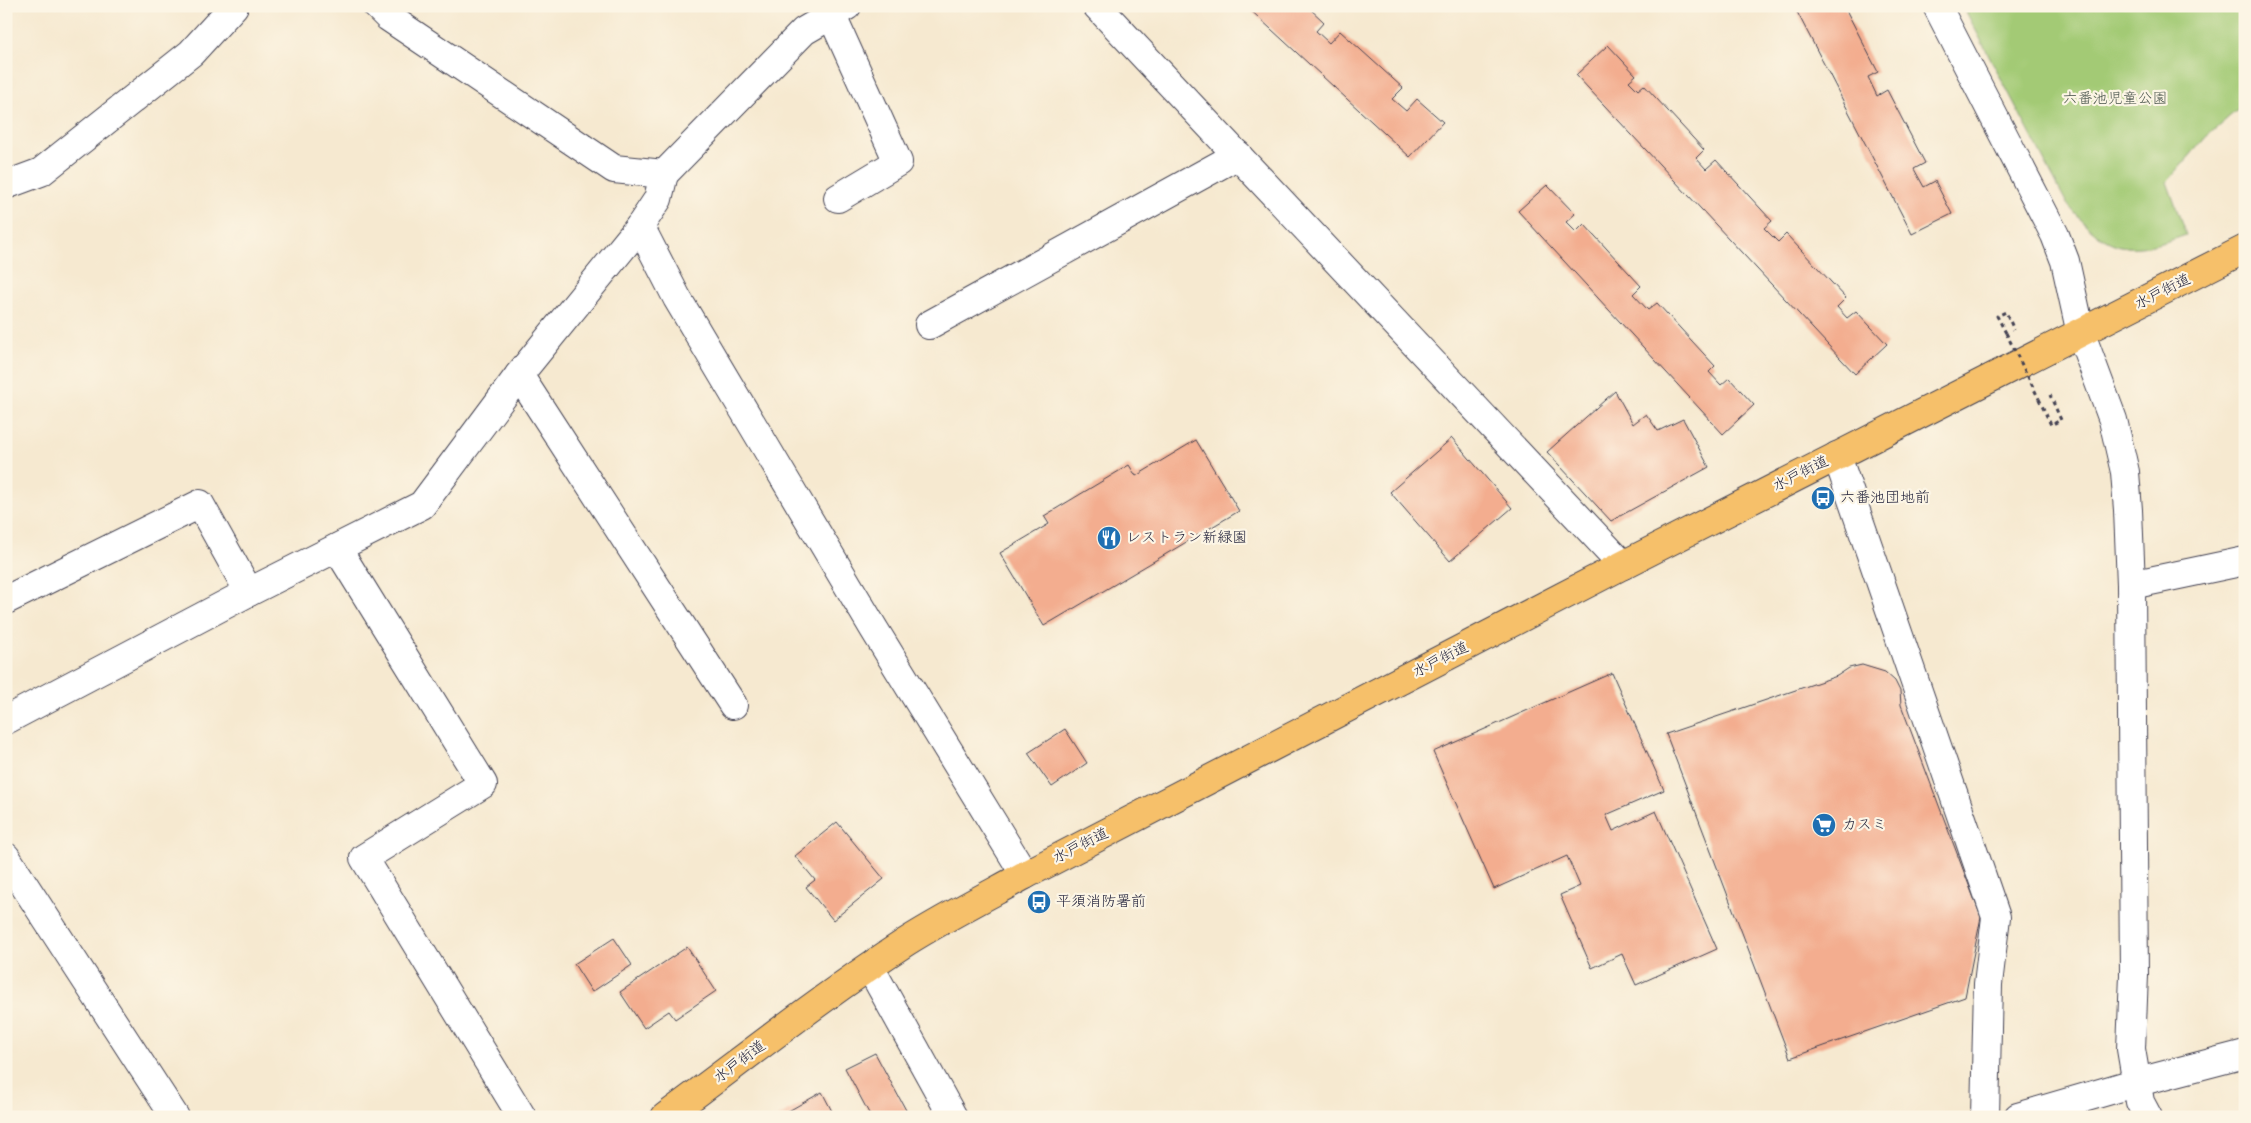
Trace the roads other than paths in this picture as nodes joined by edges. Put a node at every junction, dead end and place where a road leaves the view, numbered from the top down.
1 (234, 6) edge
2 (377, 6) edge
3 (1097, 6) edge
4 (1937, 6) edge
5 (839, 10) edge
6 (1238, 155) junction
7 (664, 174) junction
8 (6, 185) edge
9 (838, 198) dead end
10 (640, 226) junction
11 (2245, 249) edge
12 (930, 325) dead end
13 (2081, 334) junction
14 (519, 375) junction
15 (1837, 456) junction
16 (337, 548) junction
17 (2245, 561) edge
18 (1623, 565) junction
19 (2131, 585) junction
20 (249, 592) junction
21 (6, 600) edge
22 (733, 705) dead end
23 (6, 720) edge
24 (6, 857) edge
25 (1025, 875) junction
26 (870, 967) junction
27 (2245, 1054) edge
28 (2138, 1082) junction
29 (175, 1117) edge
30 (522, 1117) edge
31 (666, 1117) edge
32 (953, 1117) edge
33 (1985, 1117) edge
34 (2018, 1117) edge
35 (2148, 1117) edge

1 - 8 street
2 - 7 street
3 - 6 street
4 - 13 street
5 - 7 street
5 - 9 street
6 - 12 street
6 - 18 street
7 - 10 street
10 - 14 street
10 - 25 street
11 - 13 main road, 水戸街道
13 - 15 main road, 水戸街道
13 - 19 street
14 - 16 street
14 - 22 street
15 - 18 main road, 水戸街道
15 - 33 street
16 - 20 street
16 - 30 street
17 - 19 street
18 - 25 main road, 水戸街道
19 - 28 street
20 - 21 street
20 - 23 street
24 - 29 street
25 - 26 main road, 水戸街道
26 - 31 main road, 水戸街道
26 - 32 street
27 - 28 street
28 - 34 street
28 - 35 street

